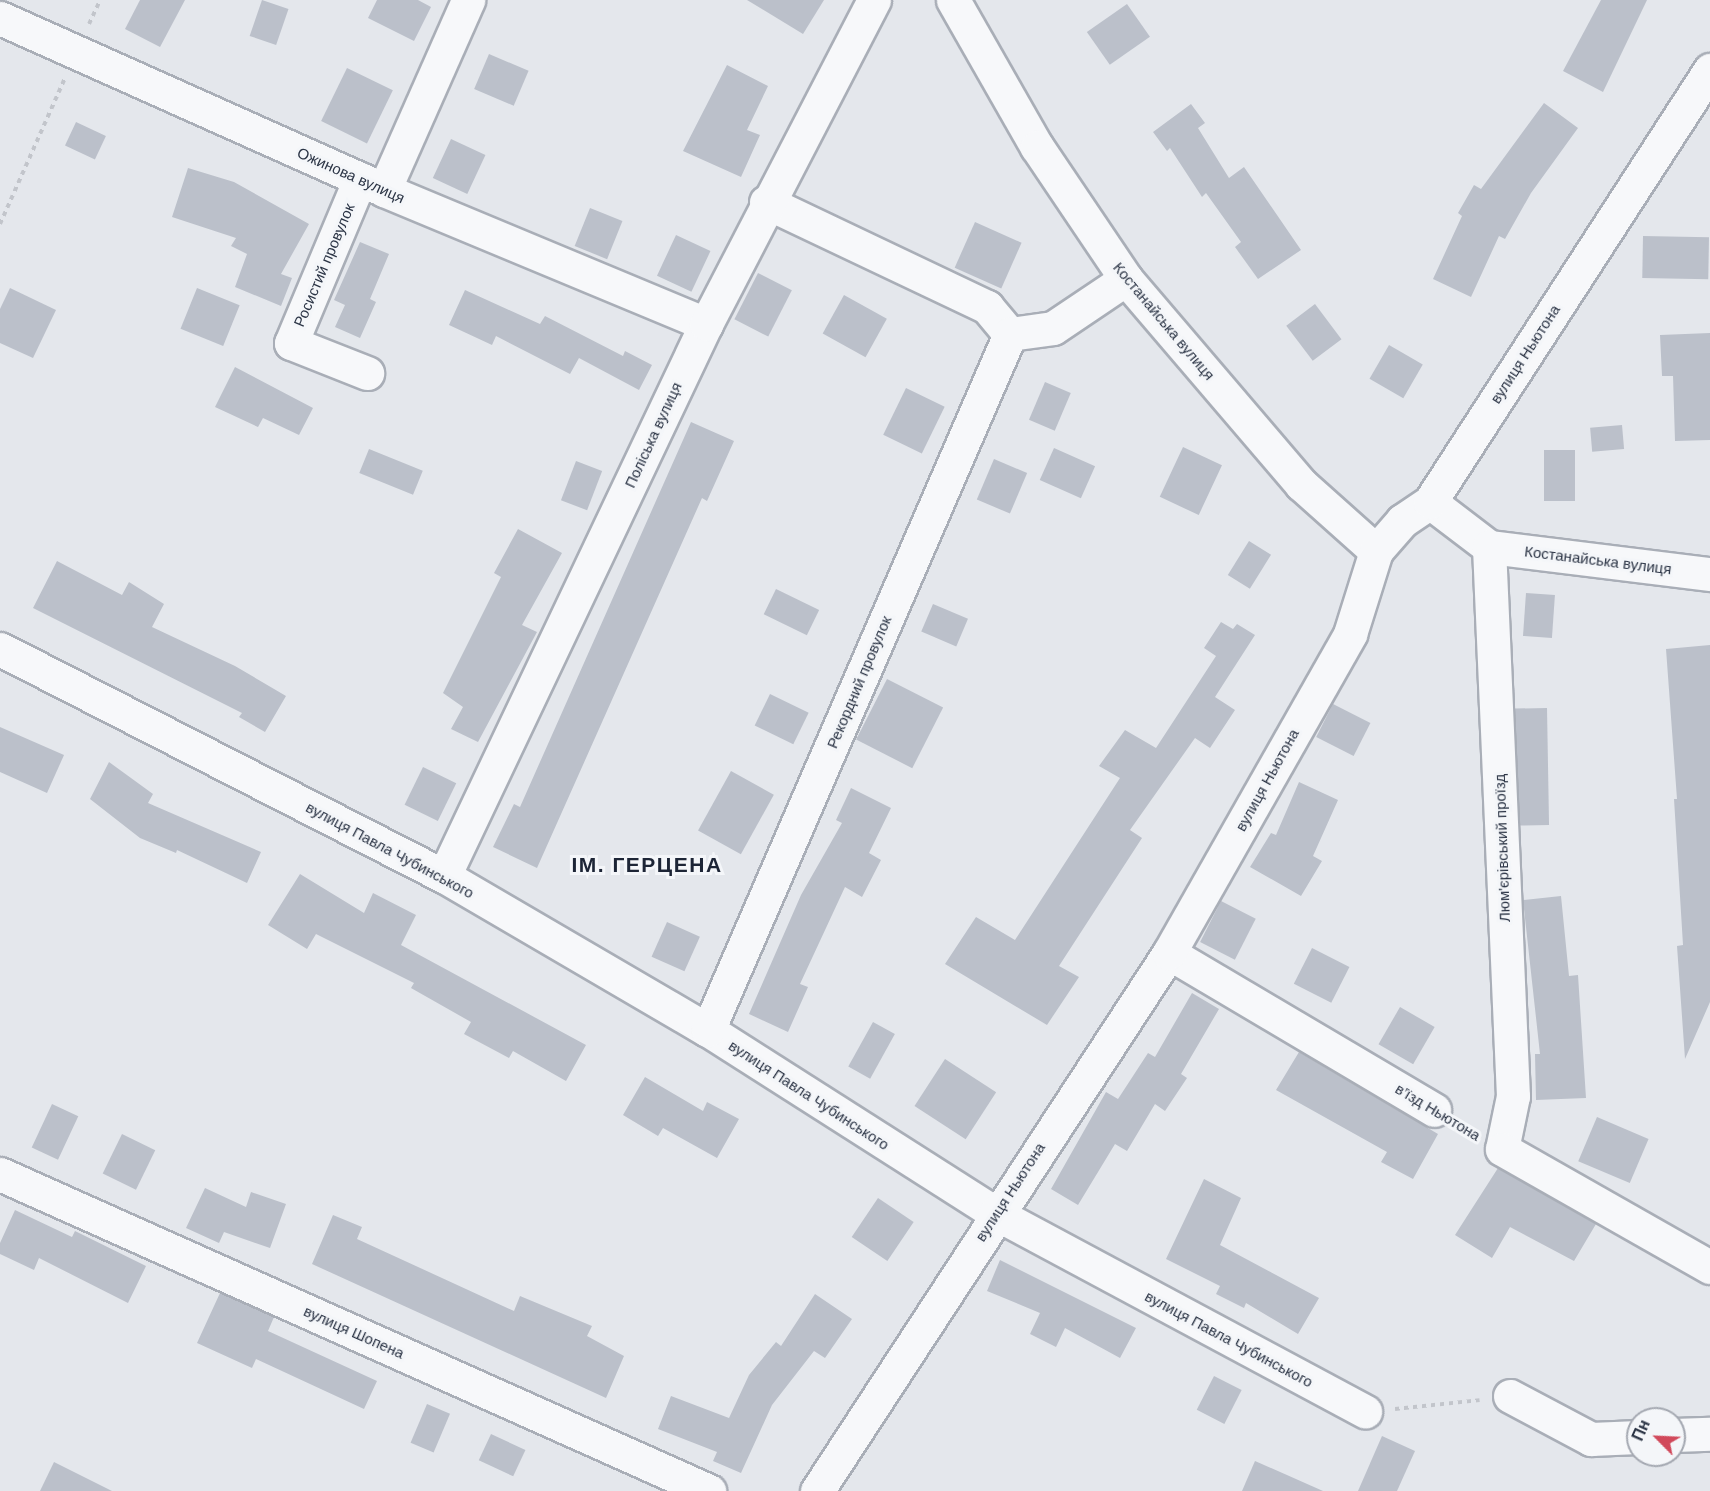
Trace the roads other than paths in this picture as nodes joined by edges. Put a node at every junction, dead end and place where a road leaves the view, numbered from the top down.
1 (468, 0) edge
2 (874, 0) edge
3 (953, 0) edge
4 (0, 18) edge
5 (1710, 70) edge
6 (372, 185) junction
7 (766, 202) junction
8 (1126, 279) junction
9 (706, 324) junction
10 (1010, 334) junction
11 (367, 373) dead end
12 (1430, 502) junction
13 (1489, 547) junction
14 (1376, 551) junction
15 (1710, 574) edge
16 (0, 649) edge
17 (444, 876) junction
18 (1169, 953) junction
19 (708, 1030) junction
20 (1434, 1110) road end
21 (0, 1174) edge
22 (995, 1213) junction
23 (1710, 1266) edge
24 (1510, 1396) road end
25 (1365, 1411) road end
26 (1710, 1434) edge
27 (1686, 1435) edge
28 (1626, 1438) edge
29 (709, 1491) edge
30 (817, 1491) edge

1 - 6 street, Росистий провулок
2 - 7 street, Поліська вулиця
3 - 8 street, Костанайська вулиця
4 - 6 street, Ожинова вулиця
5 - 12 street, вулиця Ньютона
6 - 9 street, Ожинова вулиця
6 - 11 street, Росистий провулок
7 - 9 street, Поліська вулиця
7 - 10 street
8 - 10 street
8 - 14 street, Костанайська вулиця
9 - 17 street, Поліська вулиця
10 - 19 street, Рекордний провулок
12 - 13 street
12 - 14 street, вулиця Ньютона
13 - 15 street, Костанайська вулиця
13 - 23 street, Люм'єрівський проїзд
14 - 18 street, вулиця Ньютона
16 - 17 street, вулиця Павла Чубинського
17 - 19 street, вулиця Павла Чубинського
18 - 20 street, в’їзд Ньютона
18 - 22 street, вулиця Ньютона
19 - 22 street, вулиця Павла Чубинського
21 - 29 street, вулиця Шопена
22 - 25 street, вулиця Павла Чубинського
22 - 30 street, вулиця Ньютона
24 - 28 street
26 - 27 street

